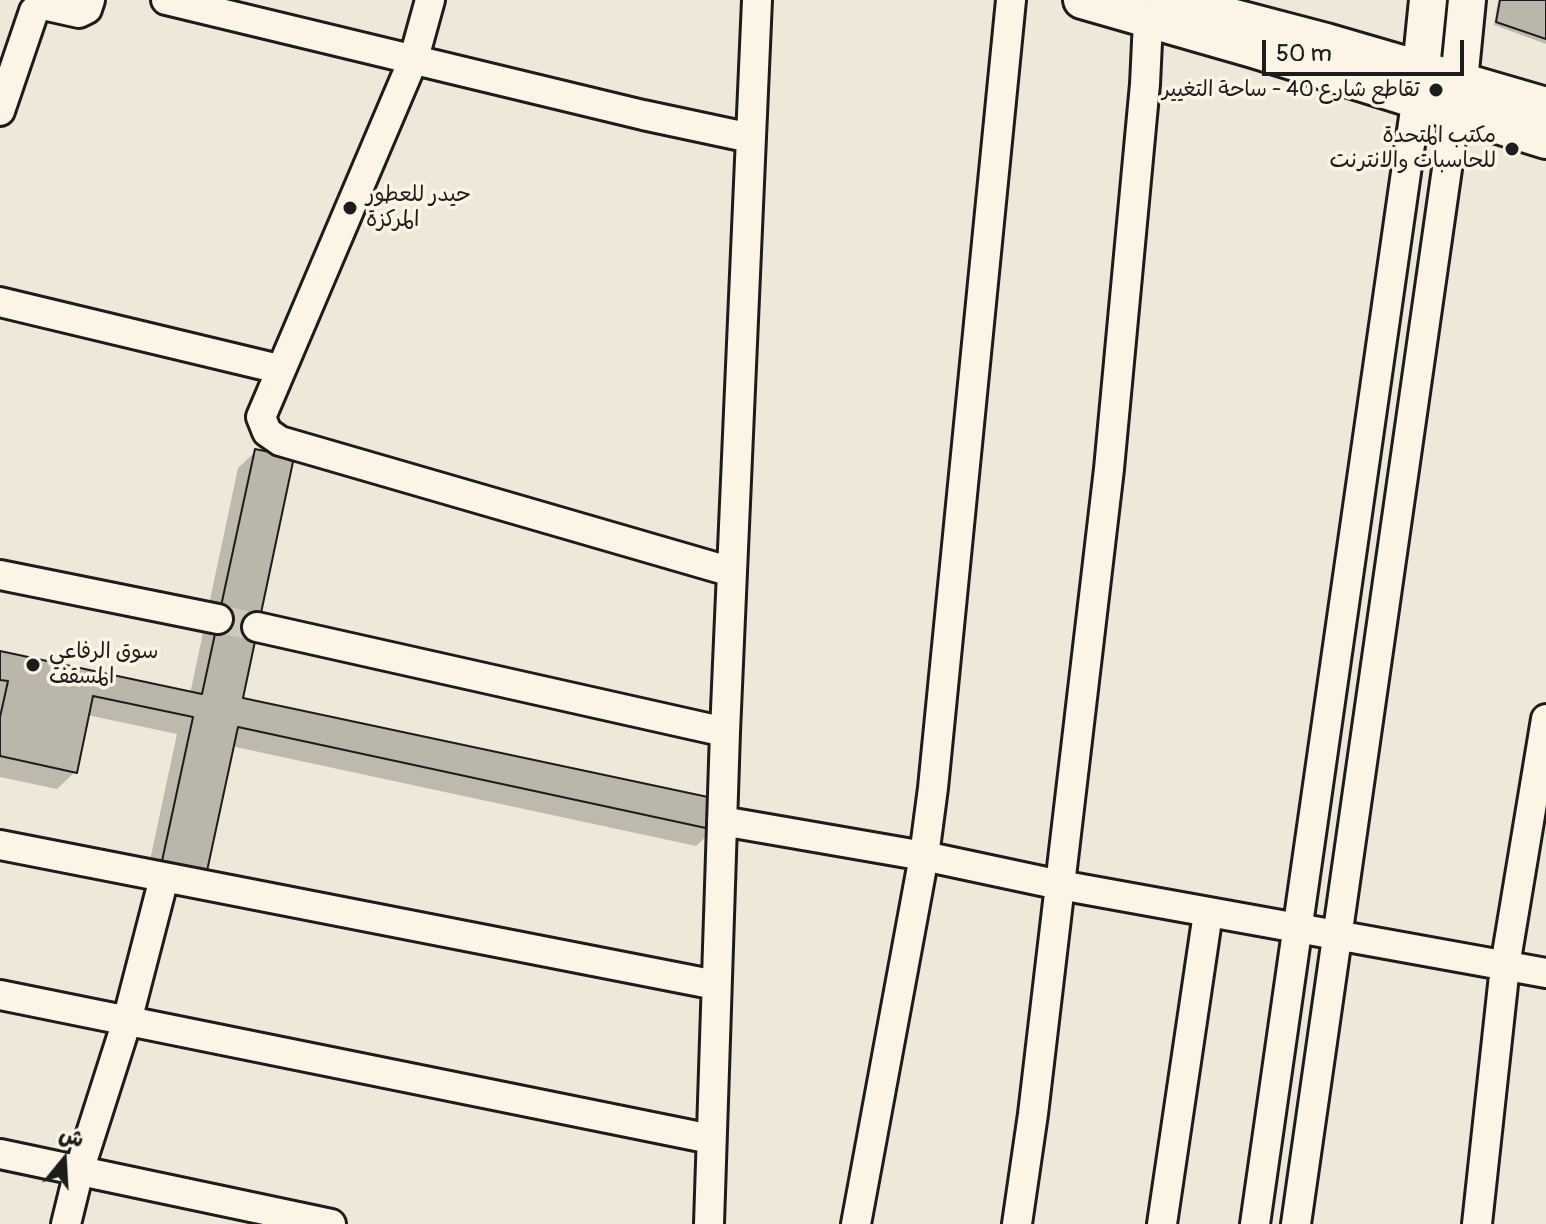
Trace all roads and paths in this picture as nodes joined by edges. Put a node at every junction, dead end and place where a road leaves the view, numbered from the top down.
1 (90, 0) edge
2 (166, 0) edge
3 (430, 0) edge
4 (757, 0) edge
5 (1011, 0) edge
6 (1082, 0) edge
7 (1428, 0) edge
8 (1467, 0) edge
9 (1157, 10) edge
10 (414, 58) junction
11 (5, 83) edge
12 (1419, 84) junction
13 (1457, 96) junction
14 (1546, 106) edge
15 (0, 111) edge
16 (751, 138) junction
17 (1546, 140) edge
18 (0, 302) edge
19 (279, 369) junction
20 (732, 572) junction
21 (0, 575) edge
22 (218, 619) tunnel mouth
23 (257, 627) tunnel mouth
24 (1546, 719) edge
25 (725, 732) junction
26 (722, 821) junction
27 (0, 845) edge
28 (924, 856) junction
29 (164, 878) junction
30 (1060, 885) junction
31 (1208, 913) junction
32 (1297, 930) junction
33 (1337, 936) junction
34 (1505, 966) junction
35 (1546, 973) edge
36 (716, 985) junction
37 (0, 995) edge
38 (127, 1021) junction
39 (711, 1139) junction
40 (0, 1154) edge
41 (79, 1171) junction
42 (66, 1224) edge
43 (331, 1224) edge
44 (709, 1224) edge
45 (856, 1224) edge
46 (1017, 1224) edge
47 (1162, 1224) edge
48 (1255, 1224) edge
49 (1296, 1224) edge
50 (1477, 1224) edge

1 - 11 street
2 - 10 street
3 - 10 street
4 - 16 street
5 - 28 street
6 - 9 main road
7 - 12 main road
8 - 13 main road
9 - 12 main road
9 - 30 street
10 - 16 street
10 - 19 street
11 - 15 street
12 - 13 main road
12 - 32 street
13 - 14 main road
13 - 17 main road
13 - 33 street
16 - 20 street
18 - 19 street
19 - 20 street
20 - 25 street
21 - 22 street
23 - 25 street
24 - 34 street
25 - 26 street
26 - 28 street
26 - 36 street
27 - 29 street
28 - 30 street
28 - 45 street
29 - 36 street
29 - 38 street
30 - 31 street
30 - 46 street
31 - 32 street
31 - 47 street
32 - 33 street
32 - 48 street
33 - 34 street
33 - 49 street
34 - 35 street
34 - 50 street
36 - 39 street
37 - 38 street
38 - 39 street
38 - 41 street
39 - 44 street
40 - 41 street
41 - 42 street
41 - 43 street

